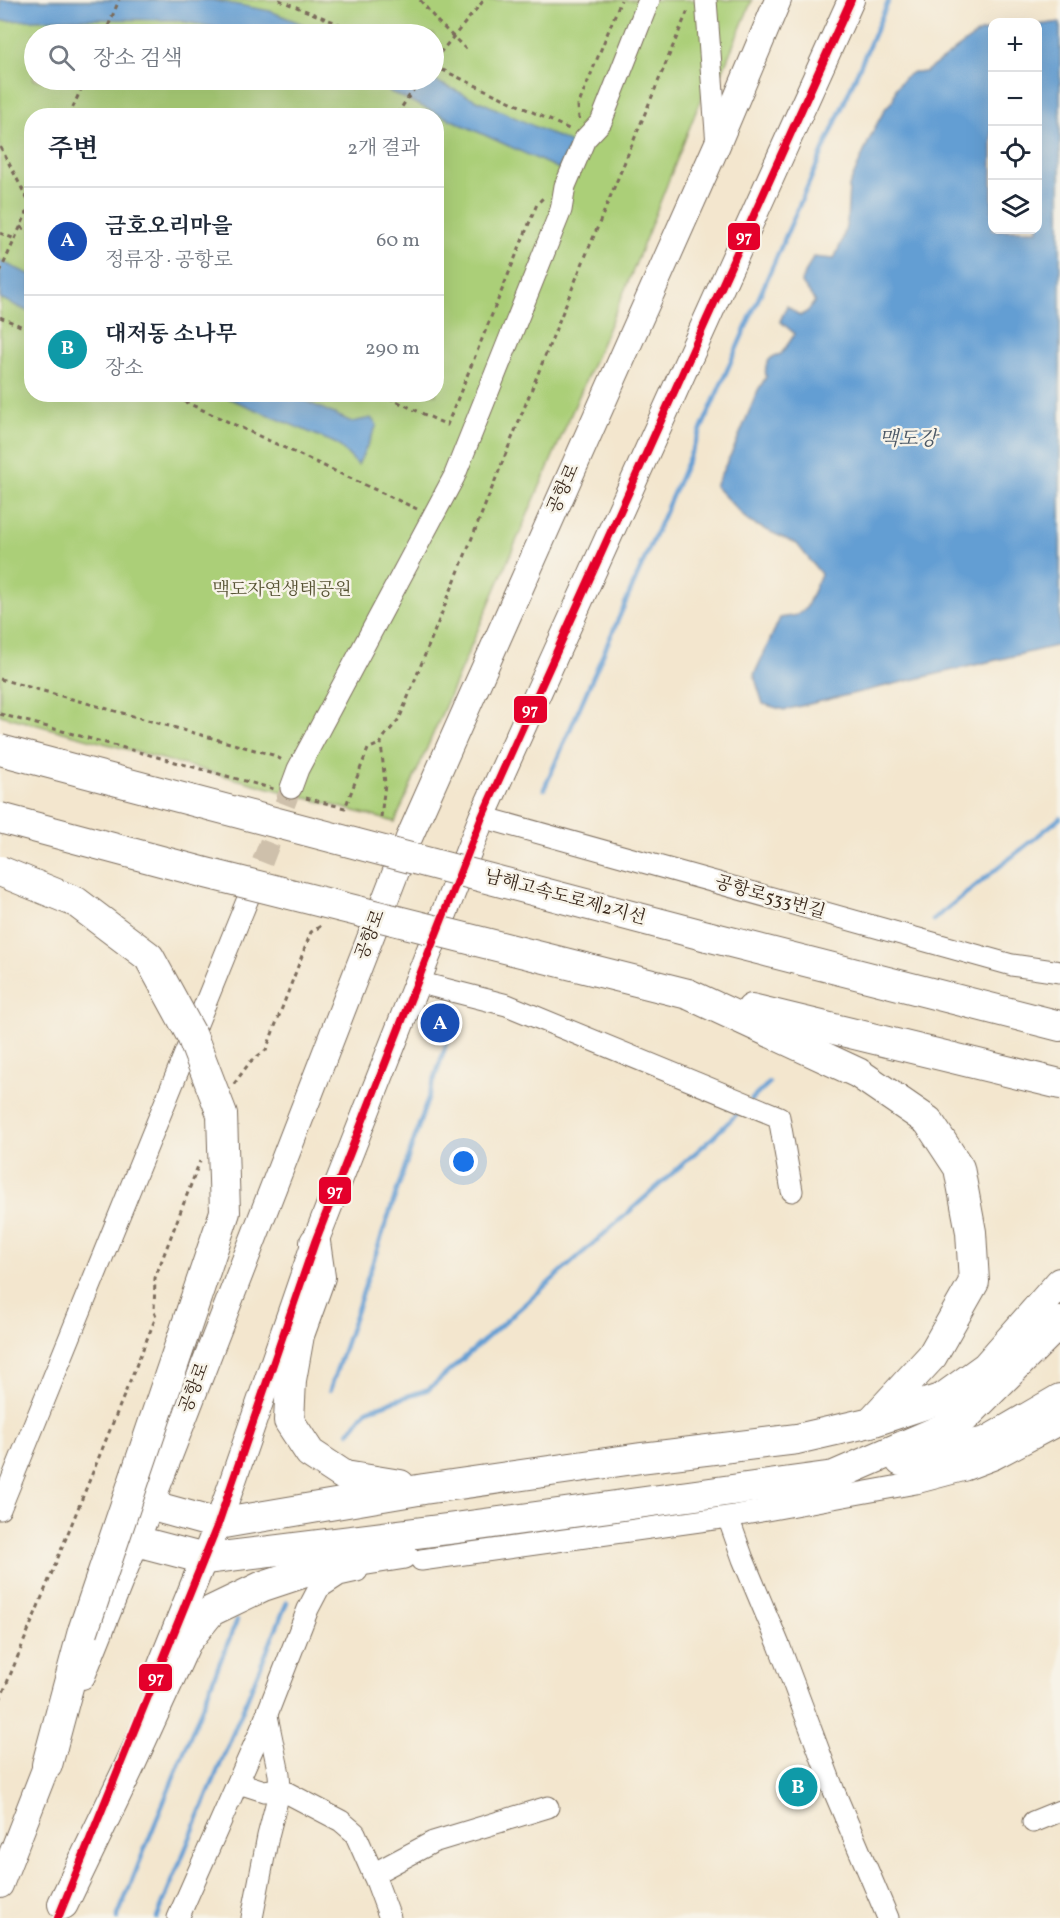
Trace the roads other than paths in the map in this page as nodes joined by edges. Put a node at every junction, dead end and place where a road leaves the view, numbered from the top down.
1 (649, 0) edge
2 (706, 0) edge
3 (778, 0) edge
4 (851, 0) edge
5 (717, 145) junction
6 (0, 750) edge
7 (291, 788) tunnel mouth
8 (482, 817) junction
9 (0, 818) edge
10 (0, 871) edge
11 (251, 891) tunnel mouth
12 (1060, 972) edge
13 (417, 982) junction
14 (688, 994) junction
15 (1060, 1026) edge
16 (957, 1059) junction
17 (1060, 1084) edge
18 (1060, 1094) edge
19 (792, 1191) dead end
20 (315, 1242) junction
21 (1060, 1283) edge
22 (1060, 1322) edge
23 (1060, 1386) edge
24 (1060, 1399) edge
25 (871, 1422) junction
26 (1060, 1424) edge
27 (986, 1442) junction
28 (834, 1476) junction
29 (424, 1489) junction
30 (149, 1505) junction
31 (0, 1509) edge
32 (728, 1517) junction
33 (218, 1524) junction
34 (462, 1527) junction
35 (136, 1541) junction
36 (205, 1558) junction
37 (421, 1560) junction
38 (267, 1716) junction
39 (46, 1765) junction
40 (239, 1783) junction
41 (280, 1790) junction
42 (548, 1806) dead end
43 (1060, 1811) edge
44 (1033, 1822) dead end
45 (373, 1874) junction
46 (0, 1885) edge
47 (60, 1911) edge
48 (178, 1918) edge
49 (252, 1918) edge
50 (390, 1918) edge
51 (888, 1918) edge

1 - 7 street
2 - 5 street
3 - 5 main road, 공항로
4 - 8 main road
5 - 30 main road, 공항로
6 - 15 highway, 남해고속도로제2지선, bridge
8 - 12 street, 공항로533번길
8 - 13 main road
9 - 14 highway, bridge
10 - 39 highway, bridge
11 - 31 street
13 - 19 street
13 - 20 main road
14 - 16 highway
14 - 25 highway
16 - 17 highway
16 - 18 highway
20 - 29 highway
20 - 33 main road
21 - 25 highway
22 - 28 highway
23 - 27 highway
24 - 27 highway
25 - 29 highway
26 - 32 street
27 - 28 highway
28 - 34 highway
29 - 33 highway
30 - 33 highway
30 - 35 main road, 공항로
32 - 37 street
32 - 51 street
33 - 36 main road
34 - 36 highway
34 - 37 street
34 - 47 highway
35 - 36 highway
35 - 39 main road, 공항로
36 - 47 main road
37 - 38 street
38 - 40 street
38 - 41 street
39 - 46 main road, 공항로
40 - 41 street
40 - 48 street
41 - 45 street
41 - 49 street
42 - 45 street
43 - 44 street
45 - 50 street

